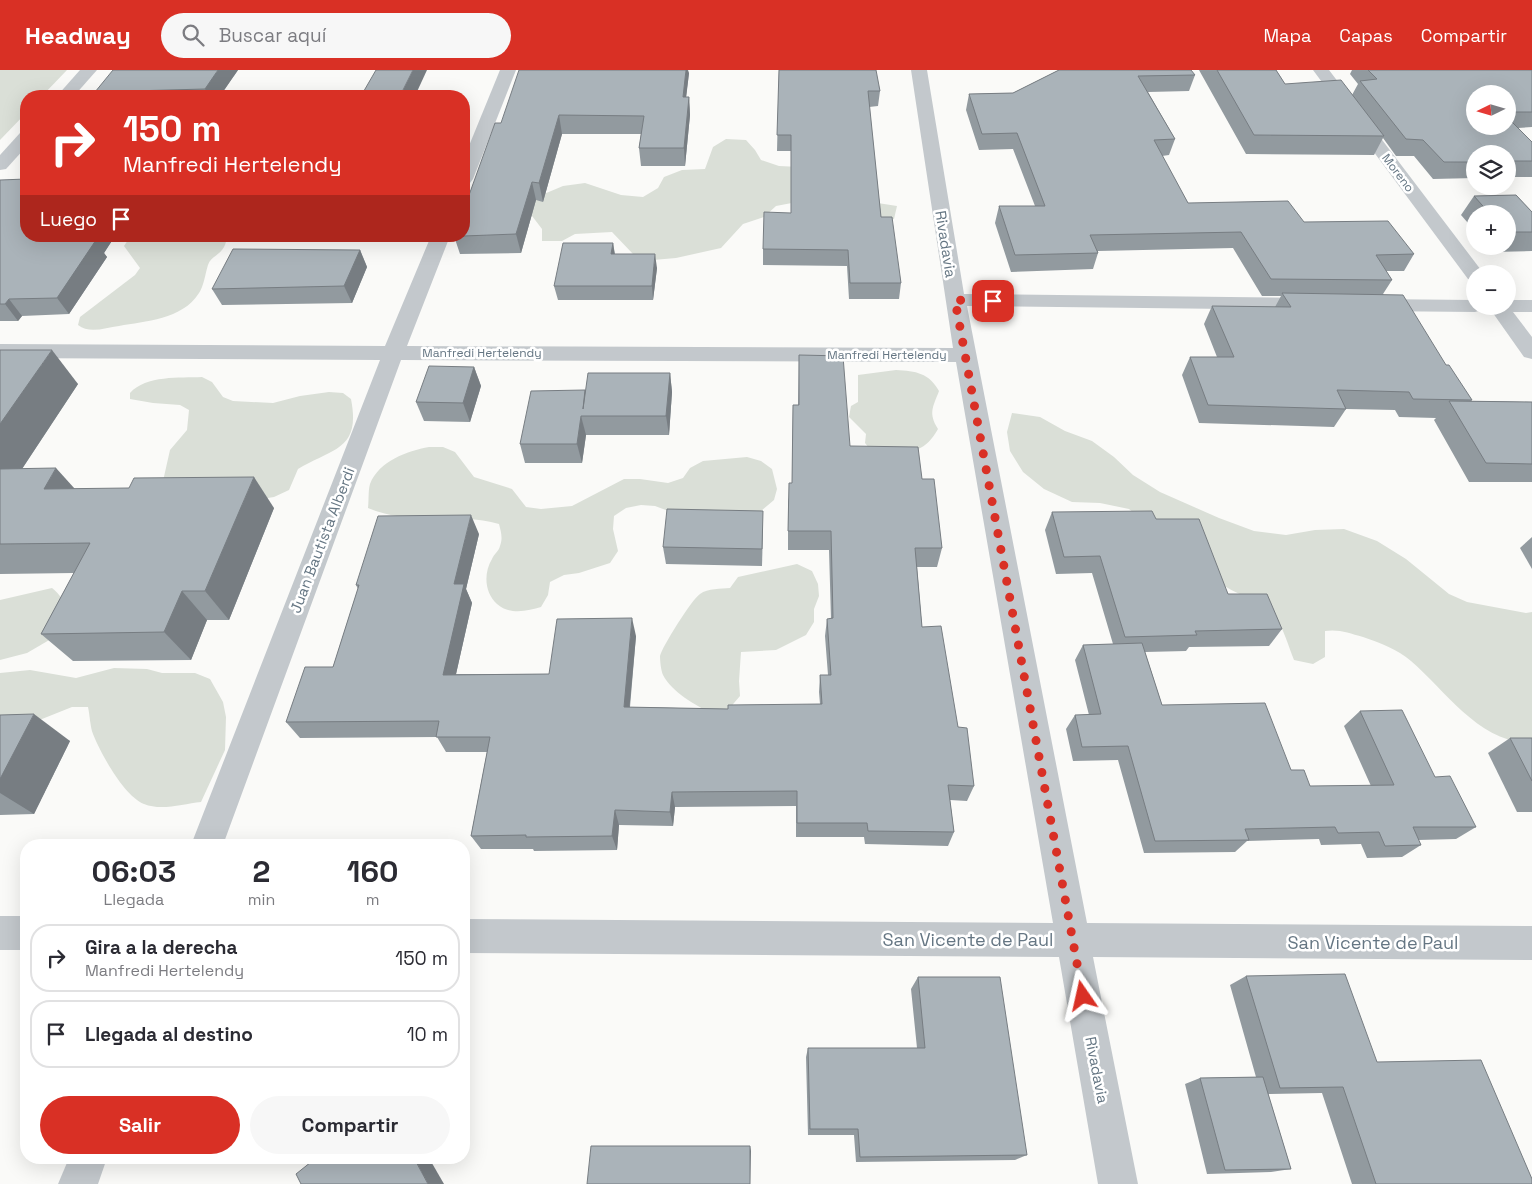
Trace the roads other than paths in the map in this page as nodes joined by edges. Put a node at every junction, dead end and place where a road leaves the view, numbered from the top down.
1 (89, 70) edge
2 (508, 70) edge
3 (919, 70) edge
4 (1321, 70) edge
5 (71, 90) edge
6 (20, 143) edge
7 (470, 164) edge
8 (0, 165) edge
9 (439, 242) edge
10 (1467, 265) edge
11 (955, 300) junction
12 (1466, 306) edge
13 (1516, 306) edge
14 (1532, 306) edge
15 (1505, 315) edge
16 (0, 351) edge
17 (1532, 352) edge
18 (393, 353) junction
19 (965, 355) junction
20 (209, 839) edge
21 (0, 933) edge
22 (20, 933) edge
23 (470, 936) edge
24 (1073, 940) junction
25 (1532, 943) edge
26 (86, 1164) edge
27 (78, 1184) edge
28 (1118, 1184) edge

1 - 5 street
2 - 7 street
3 - 11 street, Rivadavia
4 - 10 street, Moreno
6 - 8 street
9 - 18 street, Juan Bautista Alberdi
11 - 12 street
11 - 19 street, Rivadavia
13 - 14 street
15 - 17 street
16 - 18 street, Manfredi Hertelendy
18 - 19 street, Manfredi Hertelendy
18 - 20 street, Juan Bautista Alberdi
19 - 24 street, Rivadavia
21 - 22 street
23 - 24 street, San Vicente de Paul
24 - 25 street, San Vicente de Paul
24 - 28 street, Rivadavia
26 - 27 street

